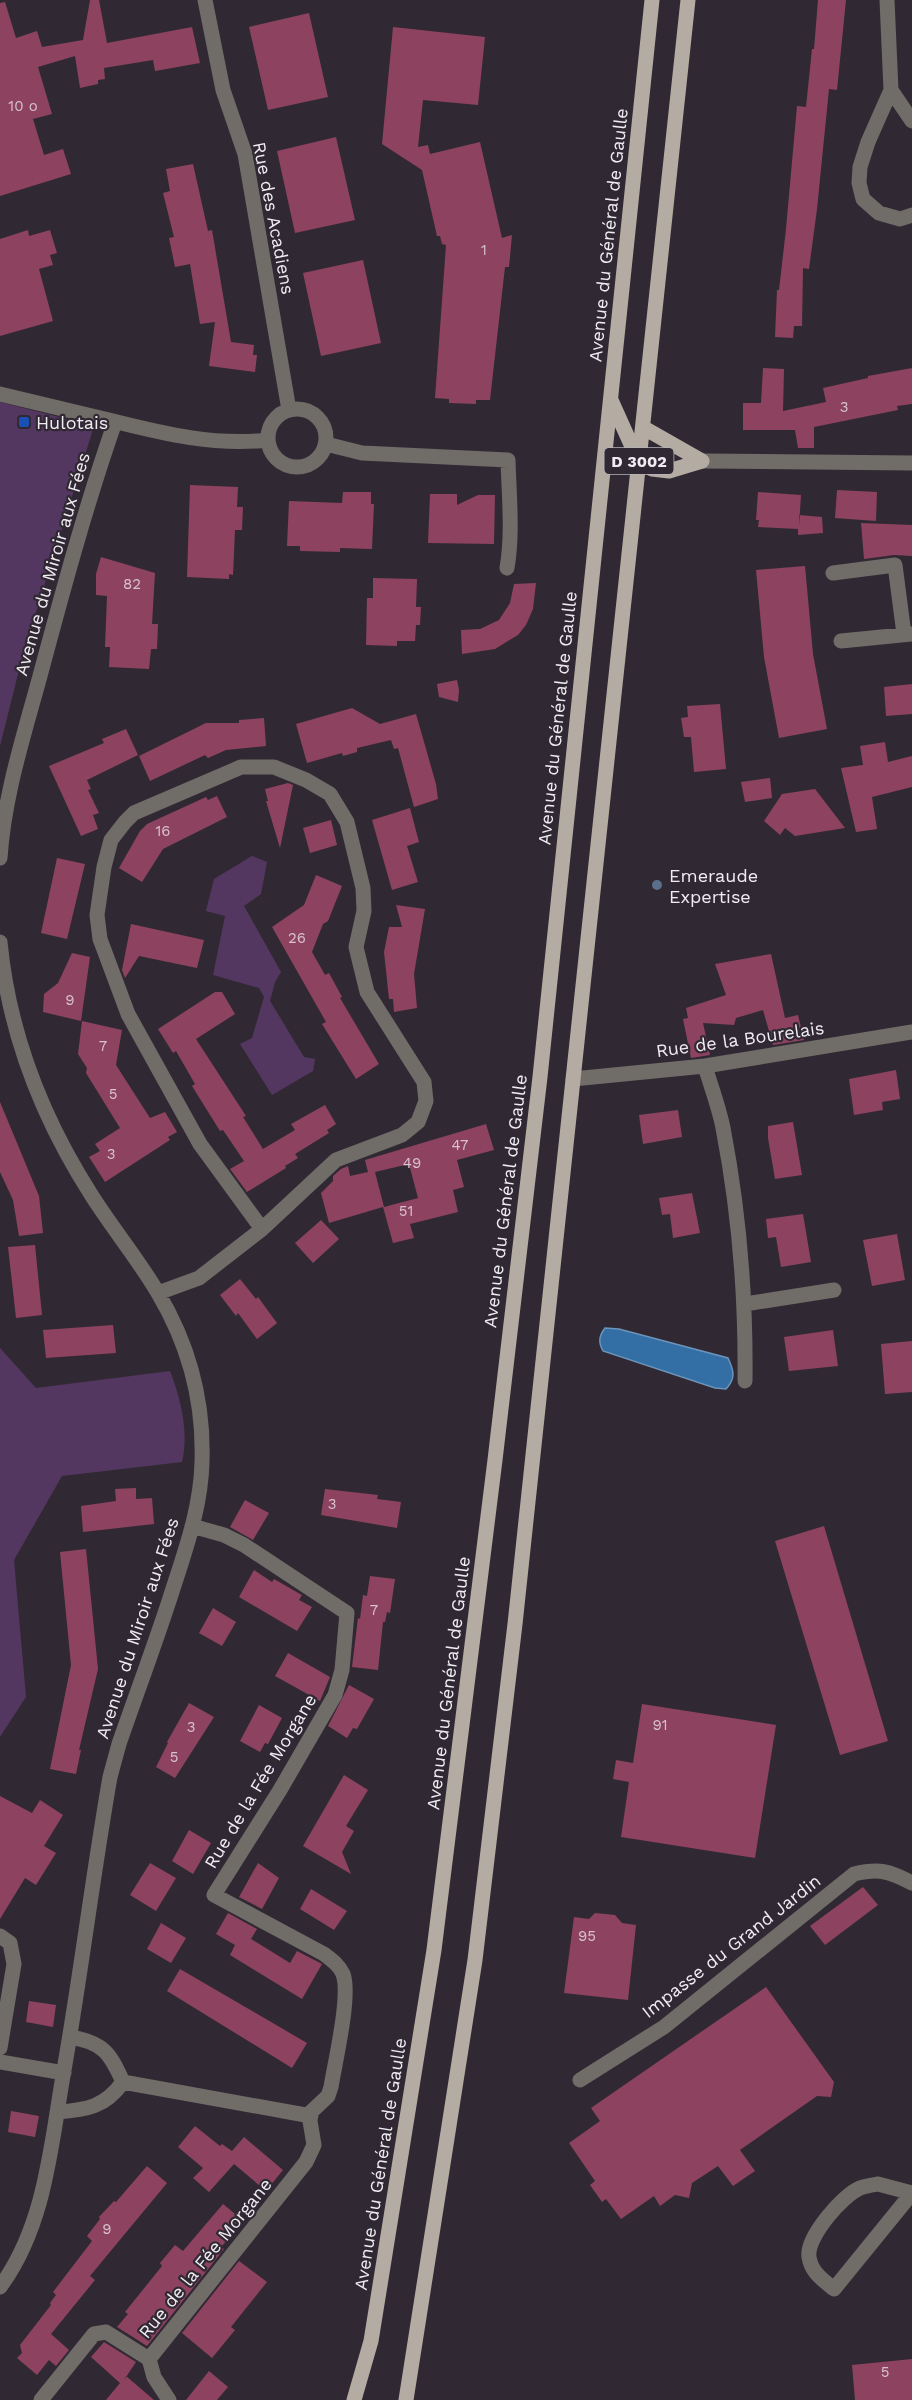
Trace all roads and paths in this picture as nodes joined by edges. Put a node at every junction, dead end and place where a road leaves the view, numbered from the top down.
1 (205, 0) edge
2 (652, 0) edge
3 (688, 0) edge
4 (887, 0) edge
5 (891, 90) junction
6 (912, 122) edge
7 (912, 215) edge
8 (0, 394) edge
9 (611, 400) junction
10 (289, 410) junction
11 (115, 422) junction
12 (644, 428) junction
13 (268, 440) junction
14 (326, 444) junction
15 (638, 460) junction
16 (702, 461) junction
17 (912, 463) edge
18 (507, 568) dead end
19 (833, 573) dead end
20 (908, 634) edge
21 (841, 641) dead end
22 (0, 858) edge
23 (0, 942) edge
24 (912, 1032) edge
25 (705, 1066) junction
26 (573, 1079) junction
27 (262, 1229) junction
28 (834, 1290) dead end
29 (158, 1293) junction
30 (745, 1304) junction
31 (745, 1381) dead end
32 (192, 1526) junction
33 (912, 1883) edge
34 (0, 1936) edge
35 (70, 2037) junction
36 (0, 2048) edge
37 (0, 2062) edge
38 (63, 2073) junction
39 (579, 2080) dead end
40 (123, 2082) junction
41 (57, 2112) junction
42 (310, 2116) junction
43 (912, 2193) edge
44 (0, 2287) edge
45 (149, 2359) junction
46 (41, 2400) edge
47 (169, 2400) edge
48 (354, 2400) edge
49 (406, 2400) edge

1 - 10 street, Rue des Acadiens
2 - 9 main road, Avenue du Général de Gaulle
3 - 12 main road
4 - 5 street
5 - 6 street
5 - 7 street
8 - 11 street
9 - 15 main road, D 3002
9 - 48 main road, Avenue du Général de Gaulle
10 - 13 street
10 - 14 street
11 - 13 street
11 - 22 street, Avenue du Miroir aux Fées
12 - 15 main road
12 - 16 main road, D 3002
13 - 14 street
14 - 18 street
15 - 16 main road, D 3002
15 - 26 main road
16 - 17 street, D 3002
19 - 20 street
20 - 21 street
23 - 29 street, Avenue du Miroir aux Fées
24 - 25 street, Rue de la Bourelais
25 - 26 street, Rue de la Bourelais
25 - 30 street
26 - 49 main road
27 - 27 street
27 - 29 street
28 - 30 street
29 - 32 street, Avenue du Miroir aux Fées
30 - 31 street
32 - 35 street, Avenue du Miroir aux Fées
32 - 42 street, Rue de la Fée Morgane
33 - 39 street, Impasse du Grand Jardin
34 - 36 street
35 - 38 street, Avenue du Miroir aux Fées
35 - 40 street
37 - 38 street
38 - 41 street, Avenue du Miroir aux Fées
40 - 41 street
40 - 42 street
41 - 44 street, Avenue du Miroir aux Fées
42 - 45 street, Rue de la Fée Morgane
43 - 43 street
45 - 46 street
45 - 47 street, Rue de la Fée Morgane

